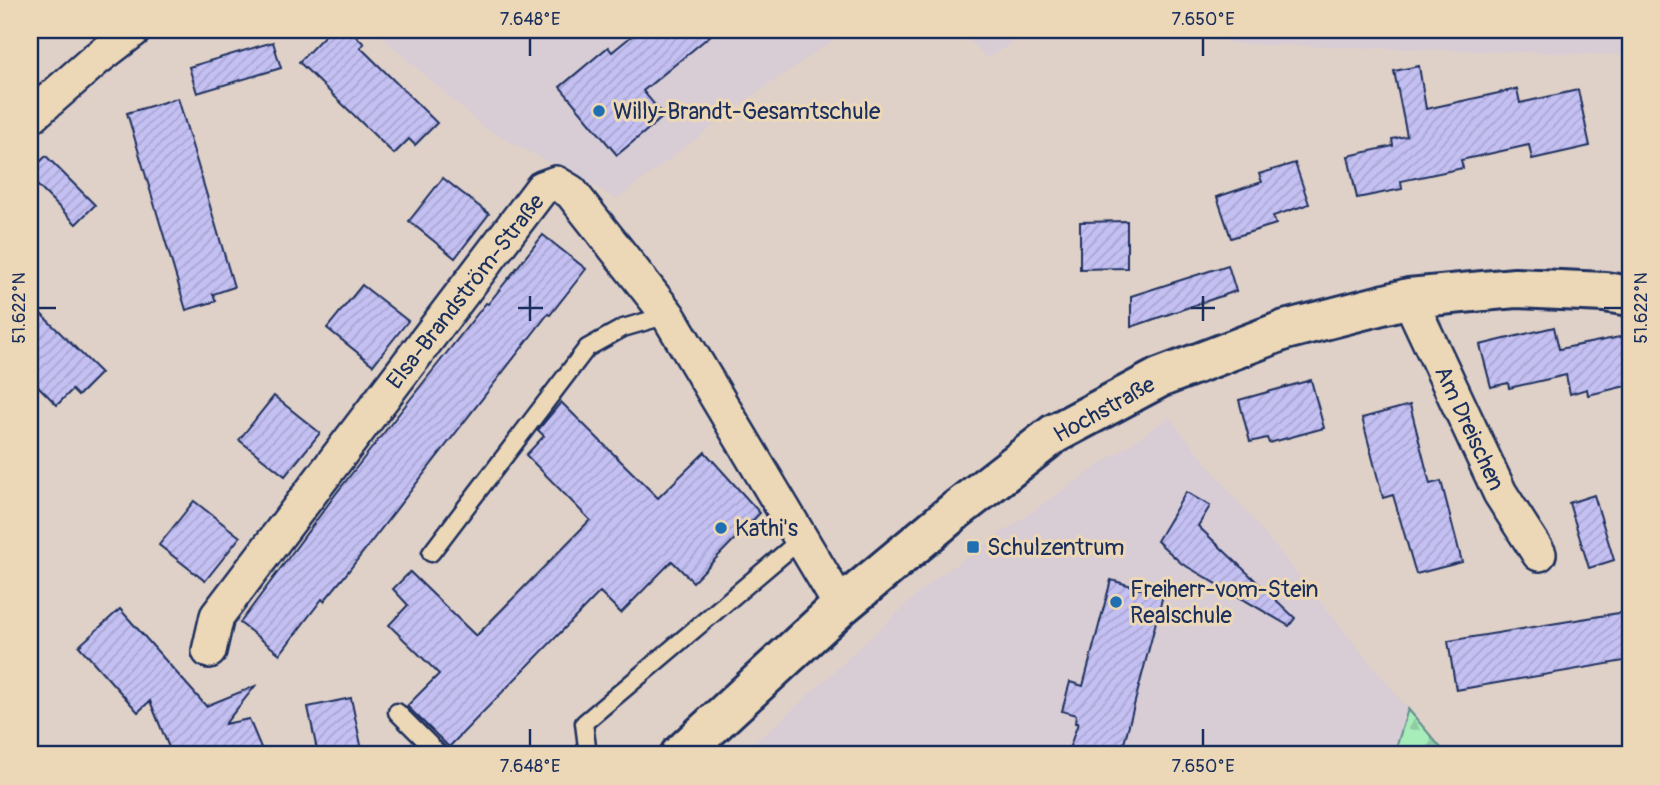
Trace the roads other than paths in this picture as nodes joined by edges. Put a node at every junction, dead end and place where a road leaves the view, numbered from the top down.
1 (134, 30) edge
2 (30, 117) edge
3 (1630, 296) edge
4 (1409, 298) junction
5 (668, 315) junction
6 (800, 540) junction
7 (431, 553) dead end
8 (1539, 554) dead end
9 (841, 606) junction
10 (209, 652) dead end
11 (397, 712) dead end
12 (440, 755) edge
13 (588, 755) edge
14 (680, 755) edge

1 - 2 street
3 - 4 street, Hochstraße
4 - 8 street, Am Dreischen
4 - 9 street, Hochstraße
5 - 6 street, Elsa-Brandström-Straße
5 - 7 lane
5 - 10 street, Elsa-Brandström-Straße
6 - 9 street, Elsa-Brandström-Straße
6 - 13 lane
9 - 14 street, Hochstraße
11 - 12 lane

